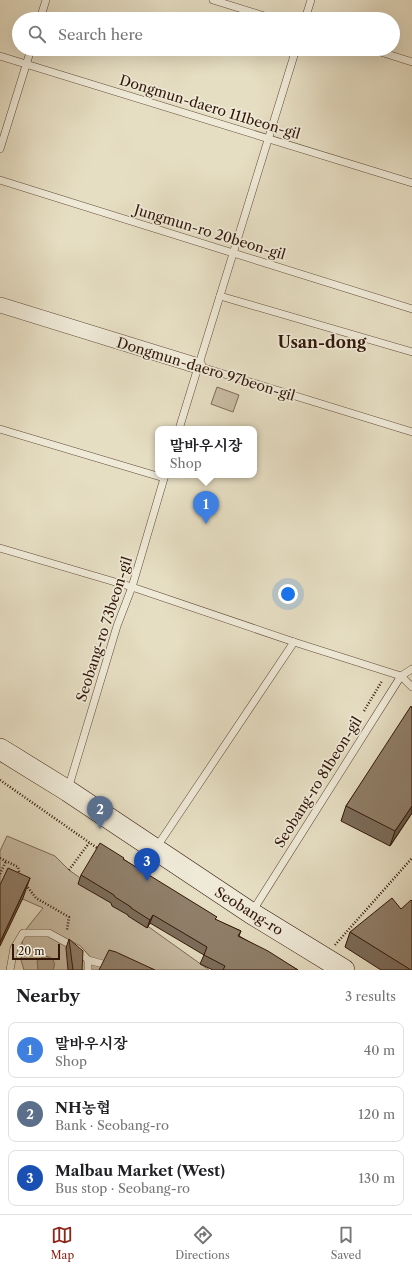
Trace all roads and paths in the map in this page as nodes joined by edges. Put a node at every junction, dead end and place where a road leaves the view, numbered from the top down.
1 (46, 0) edge
2 (213, 0) edge
3 (311, 0) edge
4 (42, 12) edge
5 (252, 12) edge
6 (308, 12) edge
7 (0, 56) edge
8 (29, 56) edge
9 (294, 56) edge
10 (393, 56) edge
11 (412, 62) edge
12 (26, 64) junction
13 (269, 139) junction
14 (0, 149) edge
15 (0, 180) edge
16 (412, 183) edge
17 (233, 253) junction
18 (220, 296) junction
19 (0, 305) edge
20 (412, 309) edge
21 (412, 352) edge
22 (198, 366) junction
23 (180, 426) edge
24 (0, 429) edge
25 (412, 432) edge
26 (155, 473) edge
27 (164, 478) edge
28 (0, 548) edge
29 (132, 587) junction
30 (294, 642) junction
31 (412, 670) edge
32 (401, 676) junction
33 (412, 688) edge
34 (0, 750) edge
35 (0, 780) edge
36 (68, 791) junction
37 (89, 843) junction
38 (155, 850) junction
39 (102, 852) edge
40 (0, 858) edge
41 (412, 858) edge
42 (6, 861) junction
43 (69, 870) dead end
44 (0, 874) edge
45 (21, 879) edge
46 (25, 884) edge
47 (251, 914) junction
48 (66, 936) dead end
49 (324, 958) junction
50 (88, 960) junction
51 (10, 970) edge
52 (88, 970) edge
53 (125, 970) edge
54 (344, 970) edge

1 - 4 lane
2 - 5 lane
3 - 6 lane
7 - 12 lane, Dongmun-daero 111beon-gil
8 - 12 lane
9 - 13 lane
10 - 11 lane
12 - 13 lane, Dongmun-daero 111beon-gil
12 - 14 lane
13 - 16 lane, Dongmun-daero 111beon-gil
13 - 17 lane
15 - 17 lane, Jungmun-ro 20beon-gil
17 - 18 lane
17 - 20 lane, Jungmun-ro 20beon-gil
18 - 21 lane
18 - 22 lane
19 - 22 street, Dongmun-daero 97beon-gil
22 - 23 lane
22 - 25 lane, Dongmun-daero 97beon-gil
24 - 26 lane
27 - 29 lane, Seobang-ro 73beon-gil
28 - 29 lane
29 - 30 lane
29 - 36 lane, Seobang-ro 73beon-gil
30 - 32 lane
30 - 38 lane
31 - 32 lane, Seobang-ro 81beon-gil
32 - 33 lane
32 - 47 lane, Seobang-ro 81beon-gil
34 - 36 main road, Seobang-ro
35 - 37 path
36 - 38 main road, Seobang-ro
37 - 39 path
37 - 43 path
38 - 47 main road, Seobang-ro
40 - 42 path
41 - 49 path
42 - 44 path
42 - 45 path
46 - 48 path
47 - 49 main road, Seobang-ro
49 - 54 main road, Seobang-ro
50 - 51 lane
50 - 52 lane
50 - 53 lane

